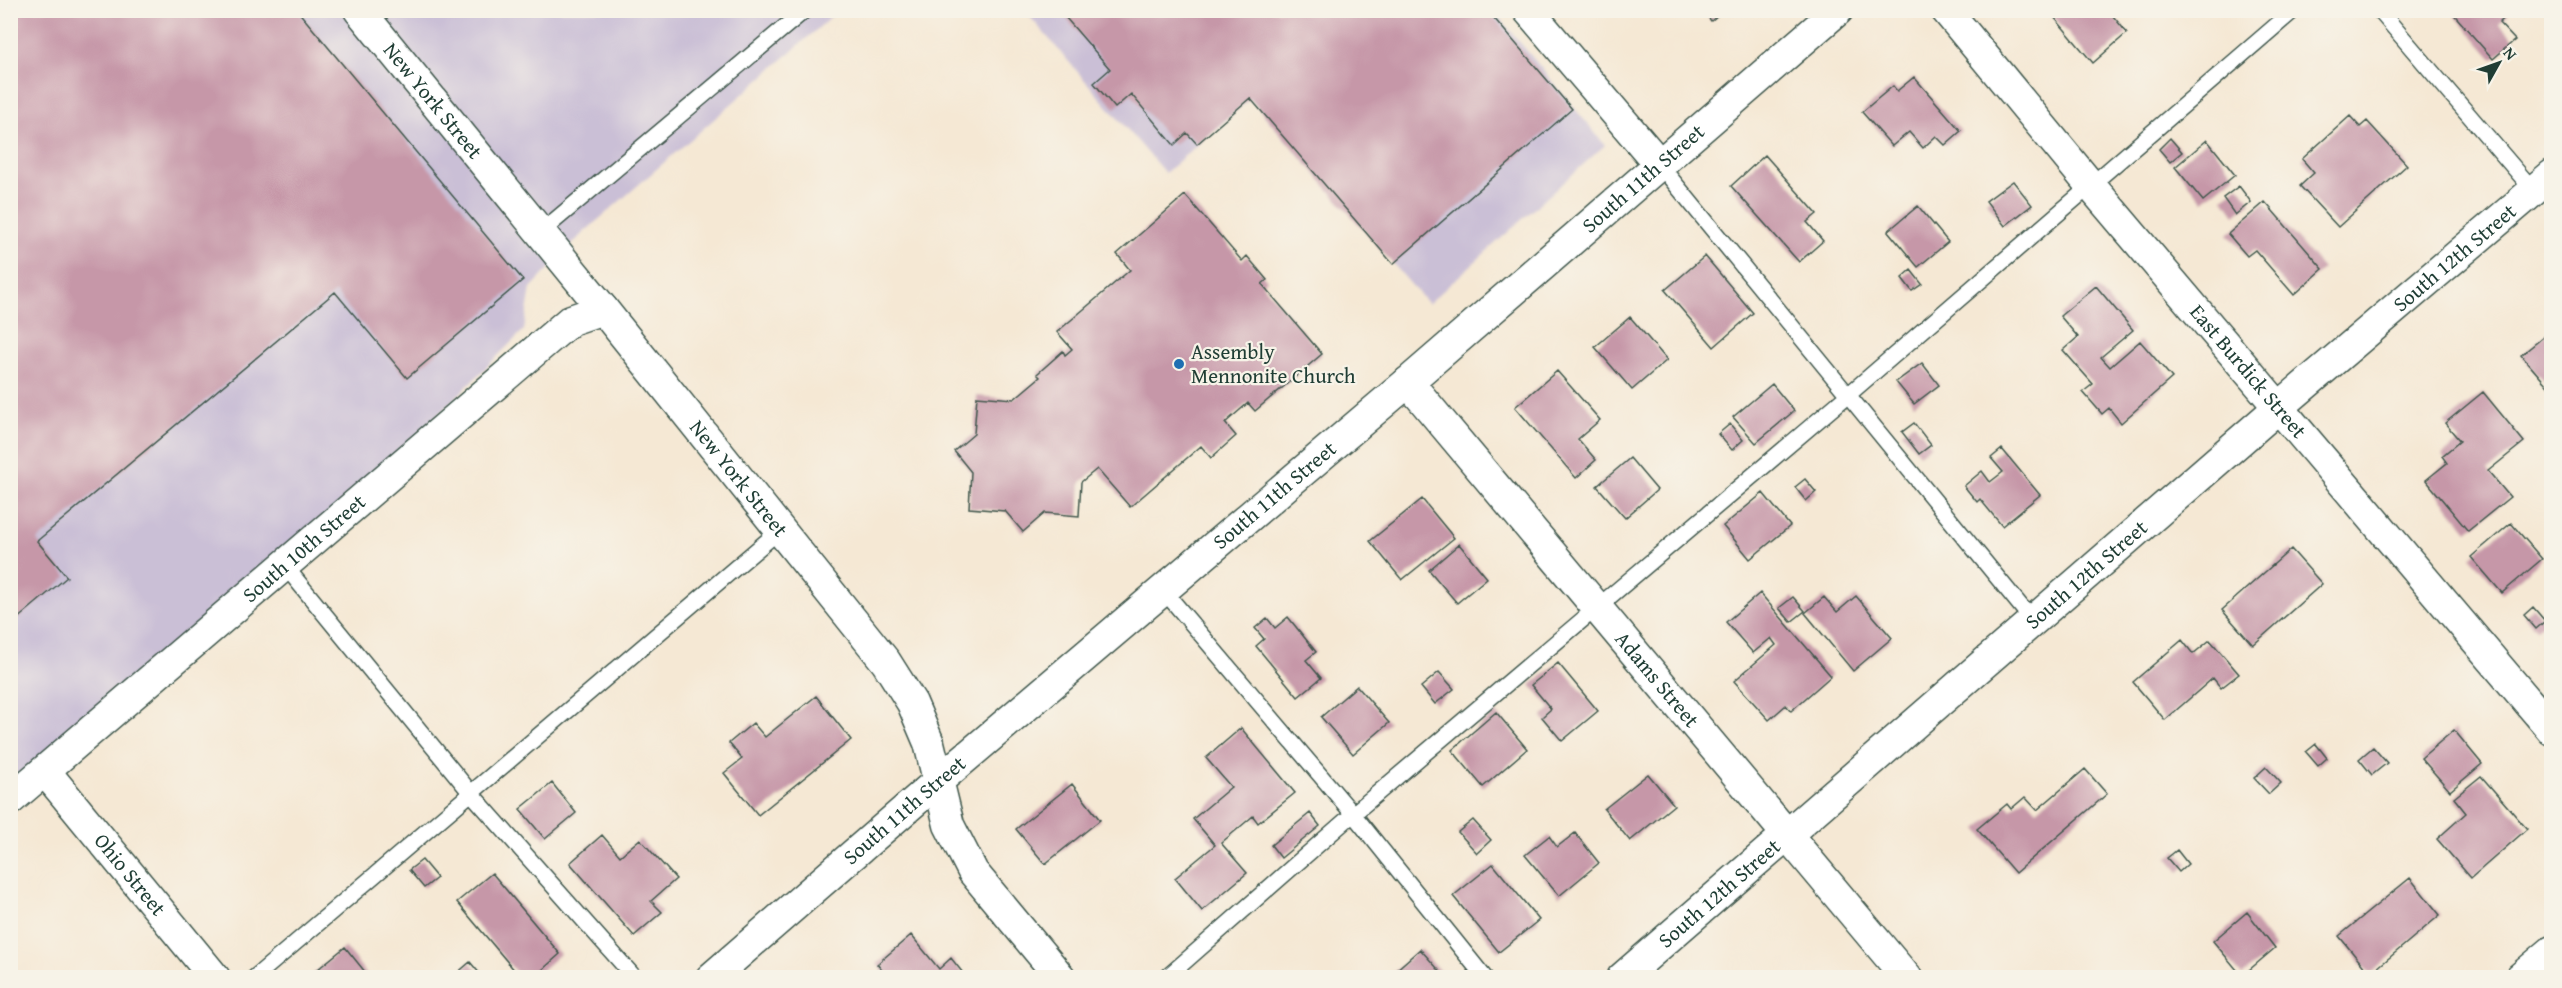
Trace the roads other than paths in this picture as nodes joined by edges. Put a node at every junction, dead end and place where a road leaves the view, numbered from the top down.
1 (359, 10) edge
2 (806, 10) edge
3 (1528, 10) edge
4 (1838, 10) edge
5 (1946, 10) edge
6 (2294, 10) edge
7 (2379, 10) edge
8 (1659, 164) junction
9 (2542, 182) edge
10 (2091, 186) junction
11 (541, 232) junction
12 (603, 309) junction
13 (1408, 382) junction
14 (1848, 395) junction
15 (2278, 408) junction
16 (781, 530) junction
17 (285, 566) junction
18 (1164, 591) junction
19 (1596, 608) junction
20 (2032, 621) junction
21 (2552, 730) edge
22 (45, 771) junction
23 (937, 782) junction
24 (470, 792) junction
25 (10, 800) edge
26 (1353, 814) junction
27 (1787, 836) junction
28 (2552, 951) edge
29 (214, 978) edge
30 (254, 978) edge
31 (635, 978) edge
32 (711, 978) edge
33 (1061, 978) edge
34 (1166, 978) edge
35 (1485, 978) edge
36 (1622, 978) edge
37 (1906, 978) edge
38 (2520, 978) edge

1 - 11 street, New York Street
2 - 11 lane
3 - 8 street
4 - 8 street, South 11th Street
5 - 10 street, East Burdick Street
6 - 10 lane
7 - 9 lane
8 - 13 street, South 11th Street
8 - 14 lane
9 - 15 street, South 12th Street
10 - 14 lane
10 - 15 street, East Burdick Street
11 - 12 street, New York Street
12 - 16 street, New York Street
12 - 17 street, South 10th Street
13 - 18 street, South 11th Street
13 - 19 street, Adams Street
14 - 19 lane
14 - 20 lane
15 - 20 street, South 12th Street
15 - 21 street, East Burdick Street
16 - 23 street, New York Street
16 - 24 lane
17 - 22 street, South 10th Street
17 - 24 lane
18 - 23 street, South 11th Street
18 - 26 lane
19 - 26 lane
19 - 27 street, Adams Street
20 - 27 street, South 12th Street
22 - 25 street, South 10th Street
22 - 29 street, Ohio Street
23 - 32 street, South 11th Street
23 - 33 street, New York Street
24 - 30 lane
24 - 31 lane
26 - 34 lane
26 - 35 lane
27 - 36 street, South 12th Street
27 - 37 street, Adams Street
28 - 38 street

